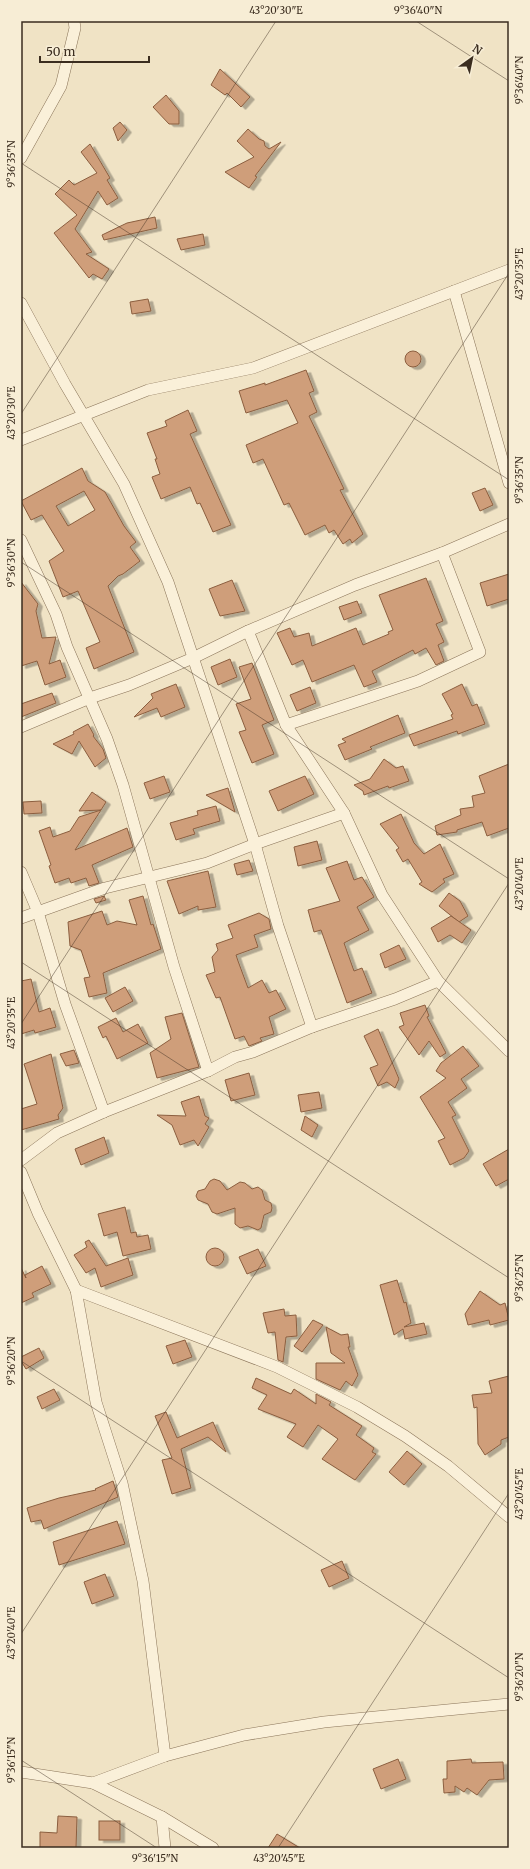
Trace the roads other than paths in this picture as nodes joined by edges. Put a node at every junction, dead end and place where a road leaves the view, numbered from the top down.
1 (74, 21) edge
2 (21, 158) edge
3 (509, 270) edge
4 (454, 291) junction
5 (21, 303) edge
6 (84, 416) junction
7 (21, 440) edge
8 (509, 482) edge
9 (509, 524) edge
10 (21, 540) edge
11 (442, 553) junction
12 (248, 631) junction
13 (193, 658) junction
14 (90, 698) junction
15 (286, 725) junction
16 (21, 728) edge
17 (344, 813) junction
18 (255, 844) junction
19 (21, 872) edge
20 (148, 877) junction
21 (38, 912) junction
22 (21, 918) edge
23 (438, 981) junction
24 (312, 1027) junction
25 (509, 1051) edge
26 (208, 1071) junction
27 (104, 1112) junction
28 (21, 1160) edge
29 (21, 1172) edge
30 (76, 1290) junction
31 (509, 1517) edge
32 (509, 1704) edge
33 (165, 1756) junction
34 (21, 1772) edge
35 (93, 1783) junction
36 (162, 1817) junction
37 (165, 1848) edge
38 (213, 1848) edge

1 - 2 street
3 - 4 street
4 - 6 street
4 - 8 street
5 - 6 street
6 - 7 street
6 - 13 street
9 - 11 street
10 - 14 street
11 - 12 street
11 - 15 street
12 - 13 street
12 - 15 street
13 - 14 street
13 - 18 street
14 - 16 street
14 - 20 street
15 - 17 street
17 - 18 street
17 - 23 street
18 - 20 street
18 - 24 street
19 - 21 street
20 - 21 street
20 - 26 street
21 - 22 street
21 - 27 street
23 - 24 street
23 - 25 street
24 - 26 street
26 - 27 street
27 - 28 street
29 - 30 street
30 - 31 street
30 - 33 street
32 - 33 street
33 - 35 street
34 - 35 street
35 - 36 street
36 - 37 street
36 - 38 street

